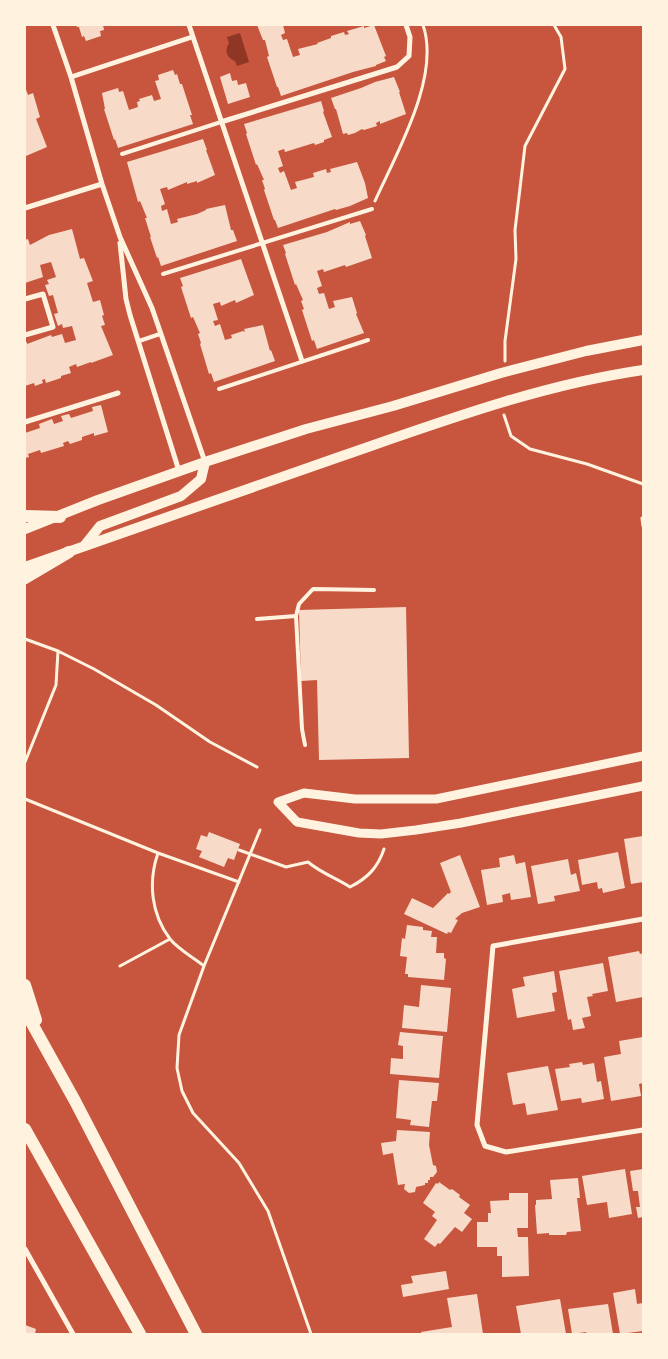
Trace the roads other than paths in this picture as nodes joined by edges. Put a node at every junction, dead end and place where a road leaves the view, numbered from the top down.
1 (53, 25) edge
2 (188, 25) edge
3 (406, 25) edge
4 (192, 37) junction
5 (71, 77) junction
6 (221, 122) junction
7 (122, 154) dead end
8 (102, 184) junction
9 (25, 208) edge
10 (372, 209) road end
11 (120, 237) junction
12 (262, 243) junction
13 (163, 274) dead end
14 (25, 300) edge
15 (160, 334) junction
16 (25, 335) edge
17 (368, 340) dead end
18 (643, 340) edge
19 (138, 341) junction
20 (302, 362) junction
21 (643, 370) edge
22 (219, 389) dead end
23 (118, 393) dead end
24 (25, 421) edge
25 (205, 462) junction
26 (179, 471) junction
27 (25, 516) edge
28 (60, 517) junction
29 (25, 529) edge
30 (83, 547) junction
31 (69, 552) junction
32 (25, 567) edge
33 (25, 578) edge
34 (374, 590) dead end
35 (296, 616) junction
36 (257, 619) dead end
37 (305, 745) dead end
38 (643, 756) edge
39 (643, 786) edge
40 (643, 919) edge
41 (25, 985) edge
42 (25, 1011) edge
43 (41, 1039) junction
44 (25, 1129) edge
45 (643, 1130) edge
46 (25, 1249) edge
47 (73, 1334) edge
48 (140, 1334) edge
49 (196, 1334) edge

1 - 5 street
2 - 4 street
3 - 6 street
4 - 5 street
4 - 6 street
5 - 8 street
6 - 7 lane
6 - 12 street
8 - 9 street
8 - 11 street
10 - 12 lane
11 - 15 street
11 - 19 street
12 - 13 lane
12 - 20 street
14 - 16 street
15 - 19 lane
15 - 25 street
17 - 20 lane
18 - 25 main road
19 - 26 street
20 - 22 lane
21 - 30 main road
23 - 24 street
25 - 26 main road
25 - 30 main road
26 - 28 main road
27 - 28 main road
28 - 29 main road
30 - 31 main road
31 - 32 main road
31 - 33 main road
34 - 35 lane
35 - 36 lane
35 - 37 lane
38 - 39 street
40 - 45 street
41 - 43 main road
42 - 43 main road
43 - 49 main road
44 - 48 main road
46 - 47 street

